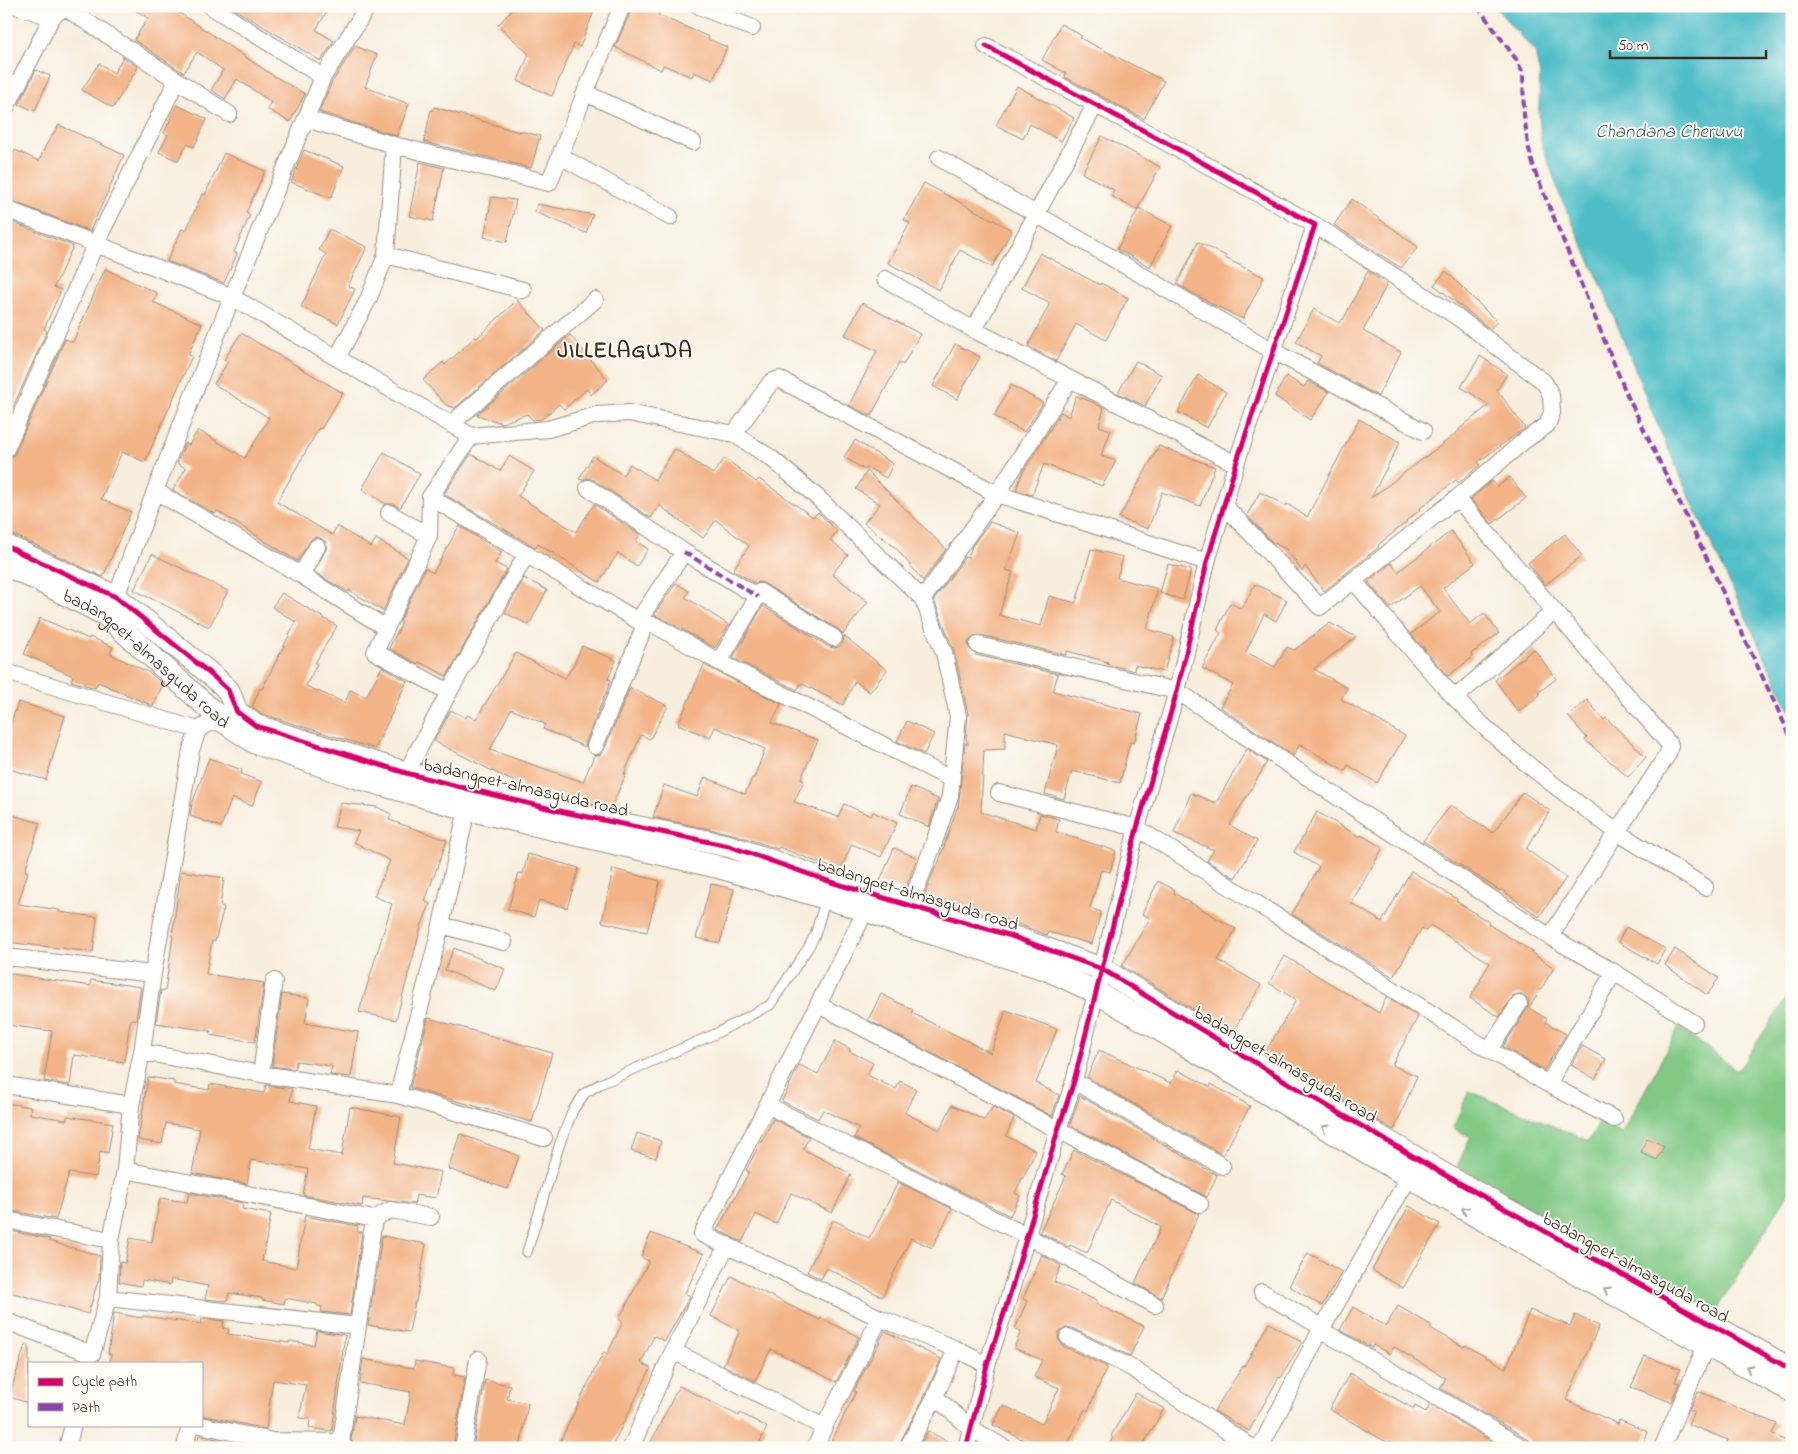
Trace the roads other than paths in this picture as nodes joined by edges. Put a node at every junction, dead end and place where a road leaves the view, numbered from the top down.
1 (16, 6) edge
2 (210, 6) edge
3 (368, 6) edge
4 (622, 6) edge
5 (699, 6) edge
6 (52, 17) junction
7 (752, 28) dead end
8 (986, 46) dead end
9 (323, 77) junction
10 (177, 80) junction
11 (585, 93) junction
12 (1095, 105) junction
13 (6, 108) edge
14 (229, 114) dead end
15 (306, 119) junction
16 (692, 142) dead end
17 (394, 145) junction
18 (560, 156) junction
19 (939, 158) dead end
20 (6, 209) edge
21 (1036, 214) junction
22 (670, 217) dead end
23 (1315, 225) junction
24 (95, 245) junction
25 (386, 255) junction
26 (885, 279) dead end
27 (523, 290) dead end
28 (232, 297) junction
29 (595, 300) dead end
30 (974, 330) junction
31 (1273, 350) junction
32 (337, 358) junction
33 (1070, 378) junction
34 (451, 424) junction
35 (1423, 431) dead end
36 (734, 434) junction
37 (471, 436) junction
38 (6, 449) edge
39 (1236, 464) junction
40 (588, 488) dead end
41 (155, 491) junction
42 (997, 494) junction
43 (430, 497) junction
44 (1456, 498) junction
45 (1224, 504) junction
46 (389, 513) dead end
47 (429, 536) junction
48 (6, 546) edge
49 (317, 547) dead end
50 (684, 552) junction
51 (527, 553) junction
52 (1207, 562) junction
53 (6, 565) edge
54 (301, 574) junction
55 (1354, 581) junction
56 (116, 597) junction
57 (758, 597) junction
58 (923, 599) junction
59 (1554, 611) junction
60 (642, 623) junction
61 (386, 628) junction
62 (834, 638) dead end
63 (978, 645) dead end
64 (719, 662) junction
65 (6, 672) edge
66 (1177, 691) junction
67 (449, 692) junction
68 (1456, 698) junction
69 (230, 716) junction
70 (198, 730) junction
71 (595, 746) dead end
72 (406, 772) junction
73 (951, 779) junction
74 (999, 793) dead end
75 (467, 809) junction
76 (1136, 828) junction
77 (1617, 832) junction
78 (1705, 887) dead end
79 (826, 898) junction
80 (909, 907) junction
81 (866, 910) junction
82 (441, 925) junction
83 (1550, 937) junction
84 (504, 942) dead end
85 (6, 957) edge
86 (1102, 969) junction
87 (1614, 972) junction
88 (154, 974) junction
89 (274, 981) dead end
90 (1096, 992) junction
91 (1519, 1004) dead end
92 (819, 1005) junction
93 (1694, 1023) dead end
94 (1489, 1050) junction
95 (142, 1052) junction
96 (261, 1074) junction
97 (1074, 1081) junction
98 (1548, 1084) junction
99 (6, 1085) edge
100 (398, 1095) junction
101 (131, 1105) junction
102 (767, 1105) junction
103 (1614, 1119) dead end
104 (1058, 1130) junction
105 (544, 1138) joint
106 (560, 1143) junction
107 (1222, 1166) dead end
108 (125, 1170) junction
109 (1408, 1177) junction
110 (1200, 1204) dead end
111 (431, 1217) dead end
112 (374, 1219) junction
113 (6, 1220) edge
114 (1027, 1236) junction
115 (111, 1240) junction
116 (727, 1245) junction
117 (527, 1252) dead end
118 (1262, 1292) dead end
119 (108, 1298) junction
120 (1155, 1305) dead end
121 (880, 1318) junction
122 (6, 1321) edge
123 (358, 1326) junction
124 (1322, 1329) junction
125 (1068, 1337) dead end
126 (1706, 1346) junction
127 (956, 1349) junction
128 (673, 1351) junction
129 (91, 1359) edge
130 (478, 1359) dead end
131 (987, 1365) junction
132 (1792, 1370) edge
133 (1792, 1391) edge
134 (935, 1397) junction
135 (202, 1425) edge
136 (73, 1426) edge
137 (190, 1426) edge
138 (824, 1427) junction
139 (972, 1429) junction
140 (343, 1445) edge
141 (66, 1448) edge
142 (186, 1448) edge
143 (462, 1448) edge
144 (630, 1448) edge
145 (815, 1448) edge
146 (907, 1448) edge
147 (966, 1448) edge
148 (1005, 1448) edge
149 (1253, 1448) edge
150 (1260, 1448) edge
151 (1523, 1448) edge
152 (1662, 1448) edge

1 - 6 street
2 - 9 street
3 - 9 street
4 - 11 street
5 - 7 street
6 - 10 street
6 - 13 street
8 - 12 street
9 - 15 street
10 - 14 street
10 - 24 street
11 - 16 street
11 - 18 street
12 - 21 street
12 - 23 street
15 - 17 street
15 - 28 street
17 - 18 street
17 - 25 street
18 - 22 street
19 - 21 street
20 - 24 street
21 - 30 street
21 - 31 street
23 - 31 street
23 - 44 street
24 - 28 street
24 - 38 street
25 - 27 street
25 - 32 street
26 - 30 street
28 - 32 street
28 - 41 street
29 - 34 street
30 - 33 street
31 - 35 street
31 - 39 street
32 - 34 street
33 - 39 street
33 - 42 street
34 - 37 street
36 - 37 street
36 - 42 street
36 - 58 street
37 - 43 street
39 - 45 street
40 - 50 street
41 - 54 street
41 - 56 street
42 - 52 street
42 - 58 street
43 - 47 street
43 - 51 street
44 - 55 street
44 - 59 street
45 - 52 street
45 - 55 street
46 - 47 street
47 - 61 street
48 - 56 street, badangpet-almasguda road
49 - 54 street
50 - 57 street
50 - 60 street
51 - 60 street
51 - 67 street
52 - 66 street
53 - 69 street, badangpet-almasguda road
54 - 61 street
55 - 68 street
56 - 69 street, badangpet-almasguda road
57 - 62 street
57 - 64 street
58 - 73 street
59 - 68 street
59 - 77 street
60 - 64 street
60 - 71 street
61 - 67 street
63 - 66 street
64 - 73 street
65 - 70 street
66 - 76 street
66 - 83 street
67 - 72 street
68 - 77 street
69 - 70 street
69 - 72 street, badangpet-almasguda road
69 - 75 street, badangpet-almasguda road
70 - 88 street
72 - 80 street, badangpet-almasguda road
73 - 80 street
74 - 76 street
75 - 79 street, badangpet-almasguda road
75 - 82 street
76 - 86 street
76 - 94 street
77 - 78 street
77 - 83 street
79 - 81 street, badangpet-almasguda road
79 - 106 lane
80 - 86 street, badangpet-almasguda road
81 - 90 street, badangpet-almasguda road
81 - 92 street
82 - 84 street
82 - 100 street
83 - 87 street
85 - 88 street
86 - 90 street
86 - 132 street, badangpet-almasguda road
87 - 93 street
87 - 98 street
88 - 95 street
89 - 96 street
90 - 97 street
109 -> 90 street, badangpet-almasguda road
91 - 94 street
92 - 102 street
92 - 104 street
94 - 98 street
95 - 96 street
95 - 101 street
96 - 100 street
97 - 104 street
97 - 107 street
98 - 103 street
99 - 101 street
100 - 105 street
101 - 108 street
102 - 114 street
102 - 116 street
104 - 110 street
104 - 114 street
105 - 106 lane
106 - 117 lane
108 - 112 street
108 - 115 street
109 - 124 street
126 -> 109 street, badangpet-almasguda road
111 - 112 street
112 - 123 street
113 - 115 street
114 - 120 street
114 - 131 street
115 - 119 street
116 - 121 street
116 - 128 street
118 - 124 street
119 - 123 street
119 - 129 street
121 - 127 street
121 - 138 street
122 - 129 street
123 - 140 street
124 - 150 street
124 - 151 street
125 - 149 street
133 -> 126 street, badangpet-almasguda road
126 - 152 street
127 - 131 street
127 - 134 street
128 - 138 street
128 - 144 street
130 - 143 street
131 - 139 street
134 - 139 street
134 - 146 street
135 - 140 street
136 - 141 street
137 - 142 street
138 - 145 street
139 - 147 street
139 - 148 street

